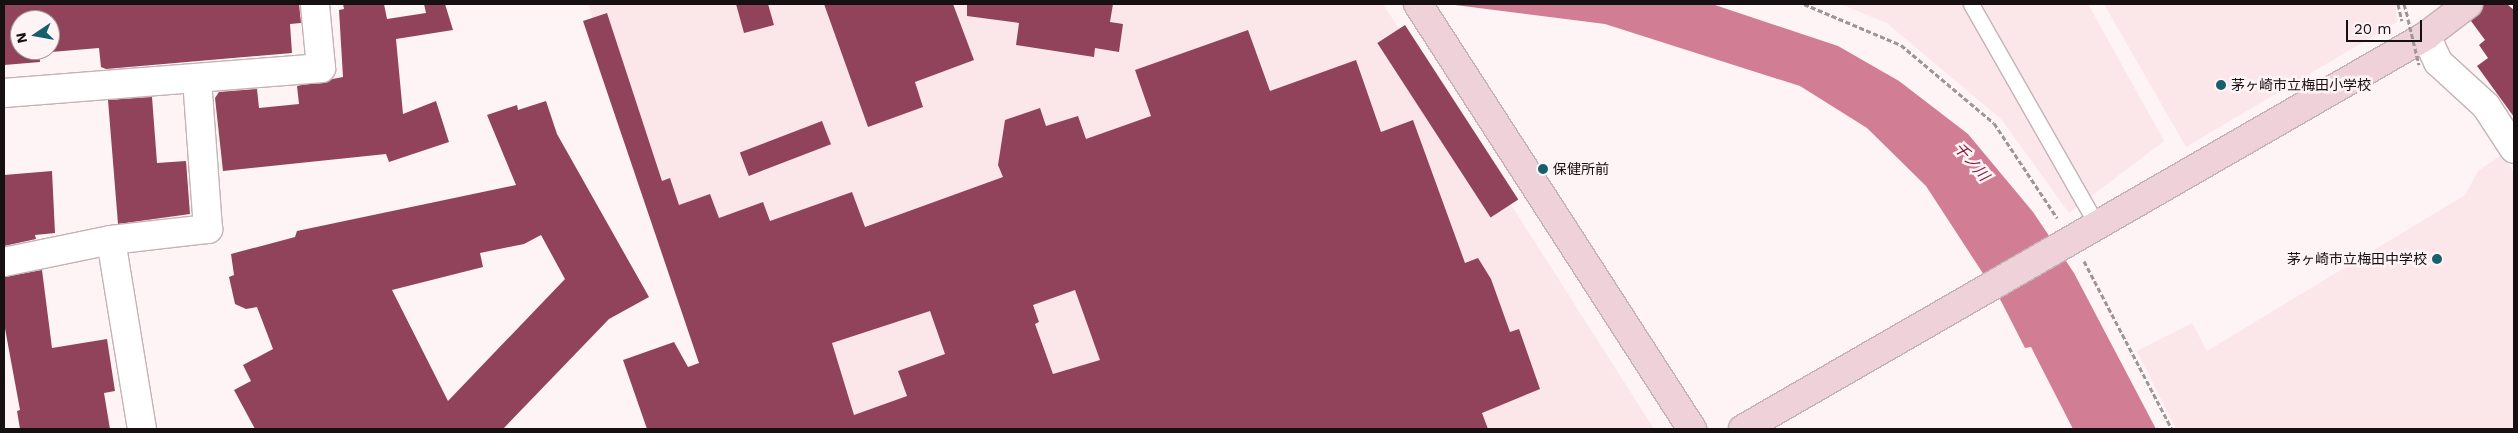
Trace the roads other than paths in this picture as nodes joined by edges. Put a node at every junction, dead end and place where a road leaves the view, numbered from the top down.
1 (315, 4) edge
2 (1418, 4) edge
3 (1971, 4) edge
4 (2468, 4) edge
5 (2417, 28) junction
6 (197, 78) junction
7 (4, 93) edge
8 (2514, 149) edge
9 (2096, 223) junction
10 (111, 240) junction
11 (4, 262) edge
12 (142, 429) edge
13 (1692, 429) edge
14 (1743, 429) edge

1 - 6 street
2 - 13 street
3 - 9 lane
4 - 5 street
5 - 8 street
5 - 9 street
6 - 7 street
6 - 10 street
9 - 14 street
10 - 11 street
10 - 12 street

